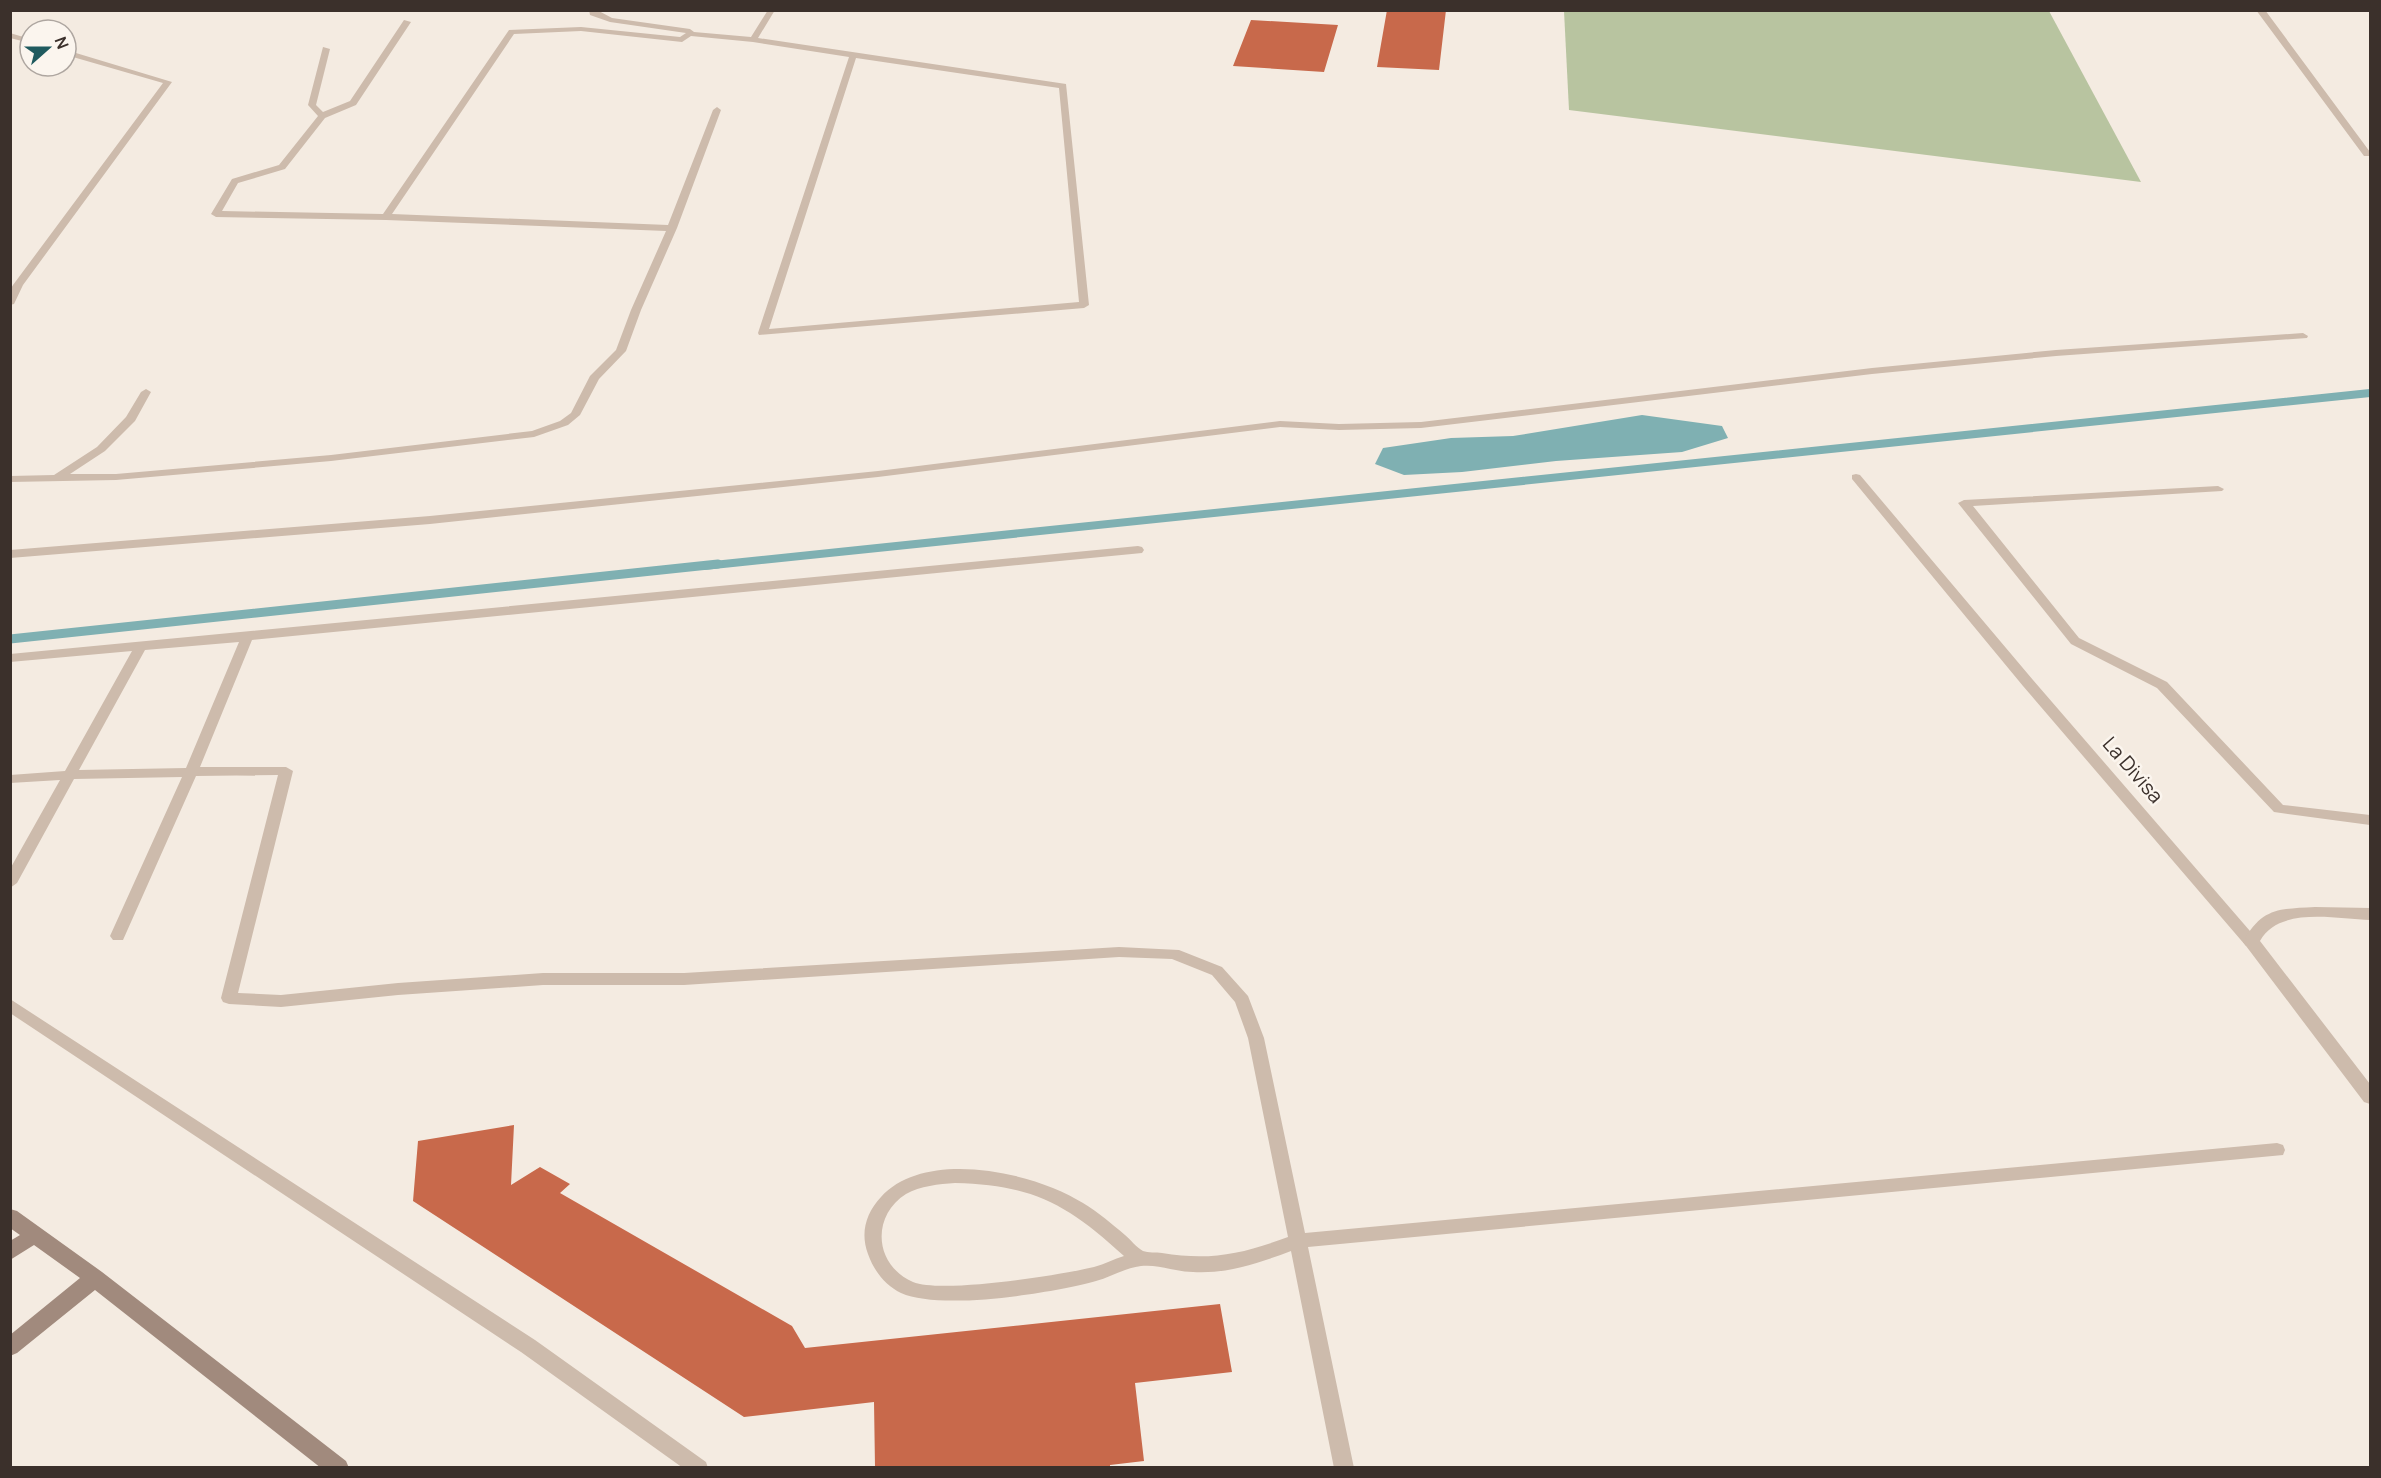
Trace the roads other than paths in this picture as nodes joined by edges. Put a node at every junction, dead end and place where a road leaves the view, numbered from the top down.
1 (593, 10) edge
2 (772, 10) edge
3 (2260, 10) edge
4 (407, 22) dead end
5 (688, 34) junction
6 (753, 40) junction
7 (326, 49) dead end
8 (853, 55) junction
9 (78, 56) edge
10 (717, 110) dead end
11 (322, 116) junction
12 (2367, 154) dead end
13 (386, 217) junction
14 (672, 228) junction
15 (14, 286) edge
16 (10, 302) edge
17 (2303, 336) dead end
18 (146, 392) dead end
19 (1856, 477) dead end
20 (57, 478) junction
21 (10, 479) edge
22 (2218, 489) dead end
23 (1138, 550) dead end
24 (10, 554) edge
25 (247, 637) junction
26 (141, 646) junction
27 (10, 658) edge
28 (191, 772) junction
29 (71, 775) junction
30 (10, 779) edge
31 (2370, 820) edge
32 (10, 883) edge
33 (2370, 914) edge
34 (118, 936) dead end
35 (2251, 942) junction
36 (10, 1005) edge
37 (2370, 1097) edge
38 (2277, 1150) dead end
39 (10, 1217) edge
40 (34, 1235) junction
41 (1297, 1241) junction
42 (10, 1252) edge
43 (1140, 1259) junction
44 (95, 1278) junction
45 (10, 1347) edge
46 (338, 1467) edge
47 (699, 1467) edge
48 (1344, 1467) edge

1 - 5 lane
2 - 6 lane
3 - 12 street
4 - 11 lane
5 - 6 lane
5 - 13 lane
6 - 8 lane
7 - 11 lane
8 - 8 lane
9 - 15 lane
10 - 14 lane
11 - 13 lane
13 - 14 lane
14 - 20 lane
15 - 16 lane
17 - 24 lane
18 - 20 lane
19 - 35 lane, La Divisa
20 - 21 lane
22 - 31 lane
23 - 25 lane
25 - 26 lane
25 - 28 lane
26 - 27 lane
26 - 29 lane
28 - 29 lane
28 - 34 lane
28 - 41 lane
29 - 30 lane
29 - 32 lane
33 - 35 street
35 - 37 street, La Divisa
36 - 47 lane
38 - 41 lane
39 - 40 street
40 - 42 street
40 - 44 street
41 - 43 lane
41 - 48 lane
43 - 43 lane
44 - 45 street
44 - 46 street

